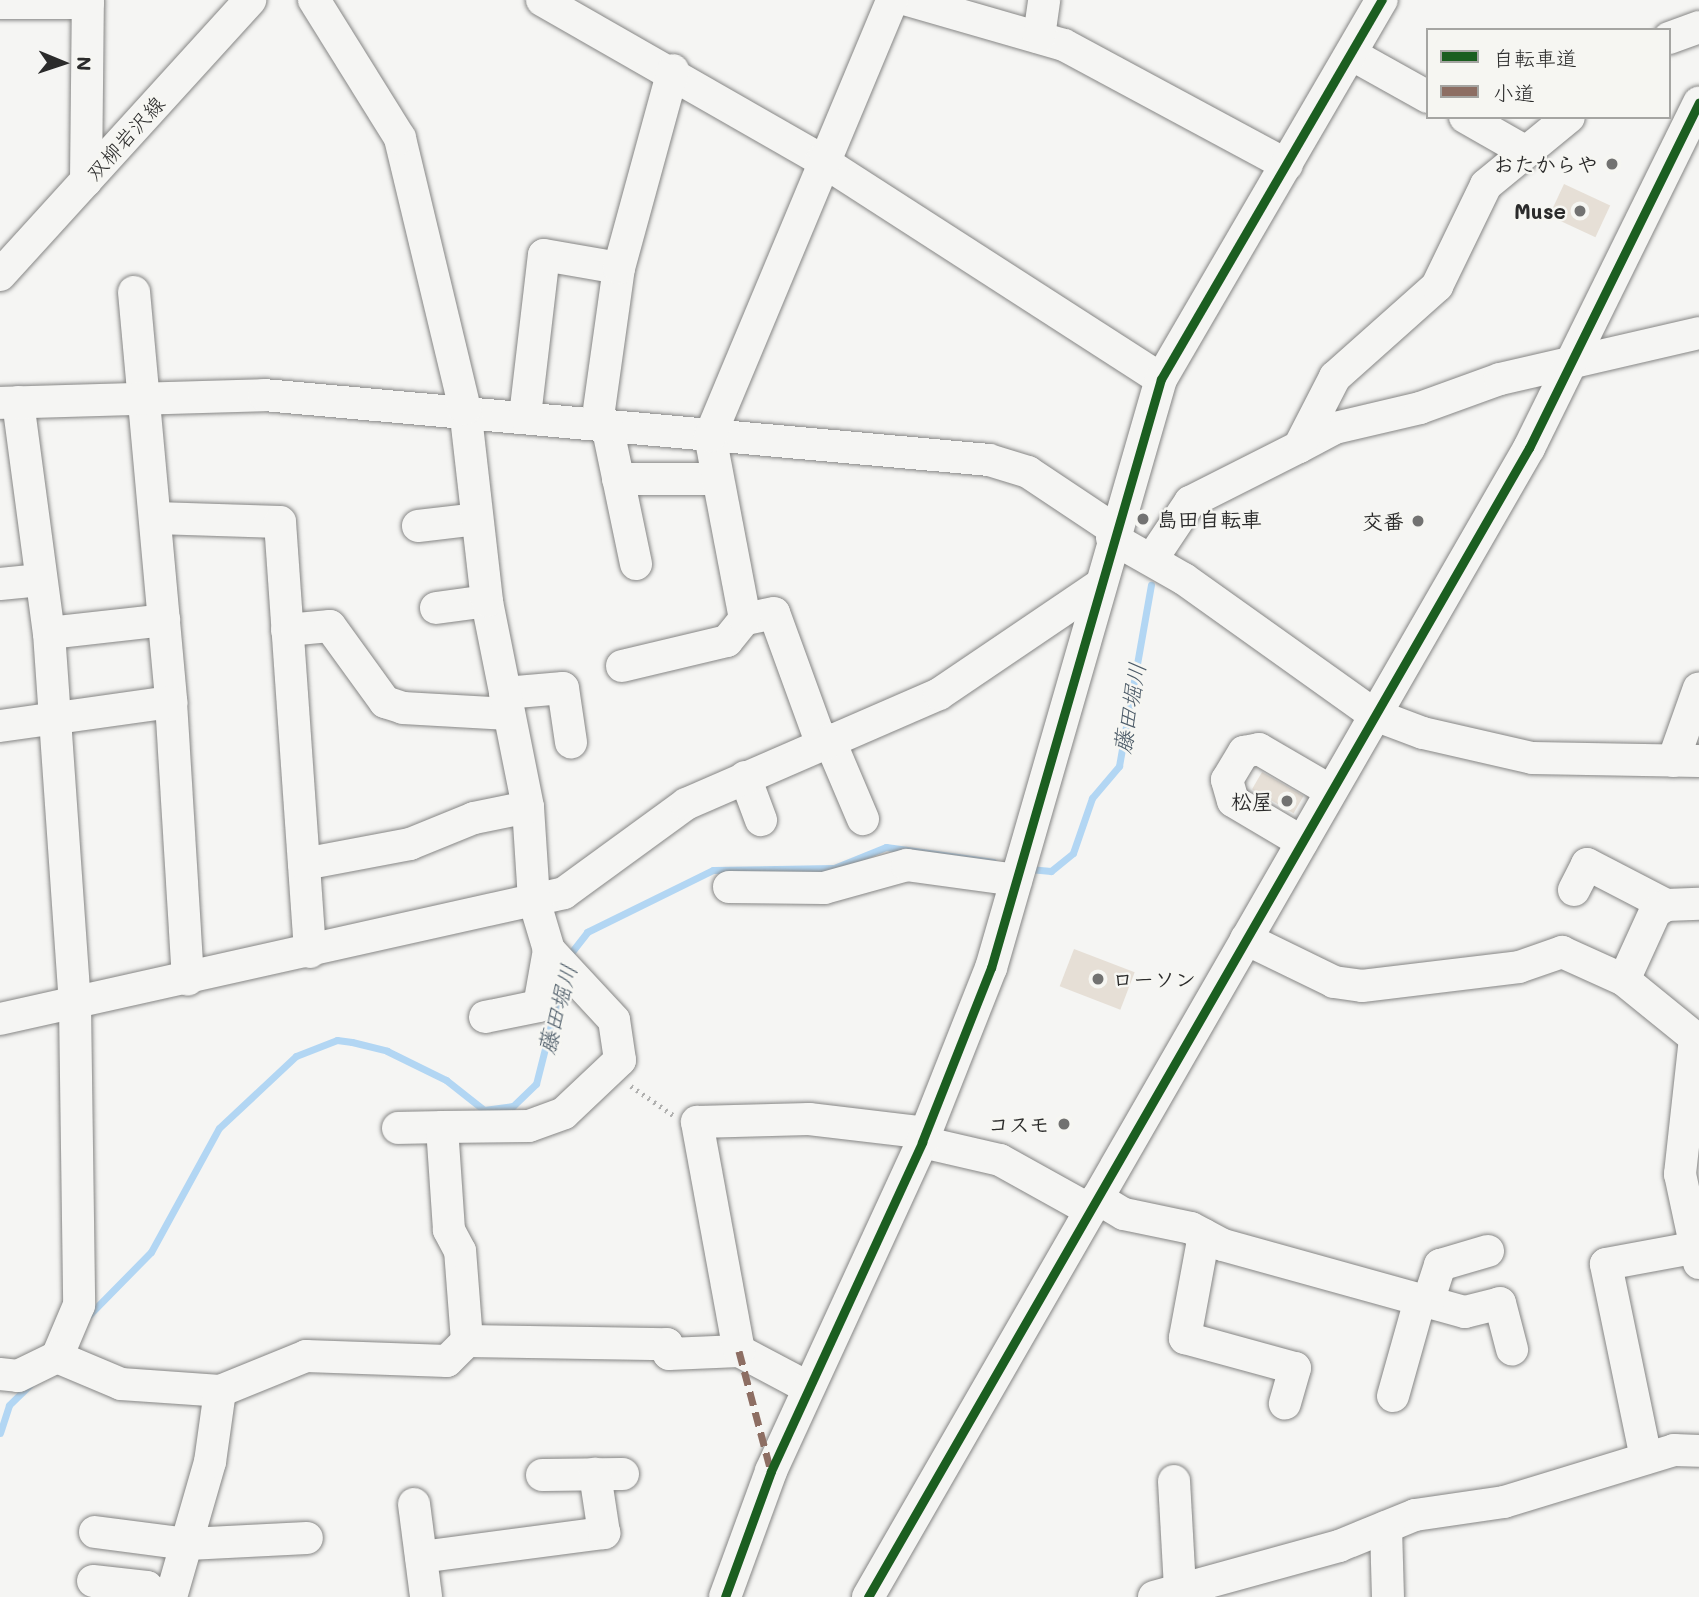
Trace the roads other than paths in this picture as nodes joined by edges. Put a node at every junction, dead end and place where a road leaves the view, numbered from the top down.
1 (250, 0) edge
2 (314, 0) edge
3 (892, 0) edge
4 (908, 0) edge
5 (1044, 0) edge
6 (1382, 0) edge
7 (88, 1) edge
8 (0, 3) edge
9 (561, 5) edge
10 (1699, 27) edge
11 (1039, 37) junction
12 (1671, 37) edge
13 (1351, 54) junction
14 (673, 70) junction
15 (1426, 96) edge
16 (1699, 103) edge
17 (1468, 119) edge
18 (1567, 119) edge
19 (1526, 152) junction
20 (821, 160) junction
21 (1287, 165) junction
22 (86, 181) junction
23 (619, 268) junction
24 (0, 275) edge
25 (134, 292) dead end
26 (1699, 332) edge
27 (1578, 360) junction
28 (1161, 379) junction
29 (139, 397) junction
30 (9, 402) edge
31 (465, 409) junction
32 (525, 416) junction
33 (602, 424) junction
34 (710, 436) junction
35 (1299, 447) junction
36 (716, 479) junction
37 (618, 480) junction
38 (156, 518) junction
39 (477, 519) junction
40 (418, 526) dead end
41 (1113, 534) junction
42 (1152, 559) junction
43 (636, 564) dead end
44 (41, 580) junction
45 (0, 584) edge
46 (1097, 587) junction
47 (487, 601) junction
48 (436, 608) dead end
49 (745, 619) junction
50 (163, 620) junction
51 (288, 630) junction
52 (49, 633) junction
53 (622, 666) dead end
54 (1699, 688) edge
55 (172, 702) junction
56 (507, 704) junction
57 (1375, 715) junction
58 (56, 719) junction
59 (0, 726) edge
60 (825, 740) junction
61 (571, 742) dead end
62 (1686, 761) edge
63 (745, 777) junction
64 (1331, 791) junction
65 (528, 807) junction
66 (863, 819) dead end
67 (761, 820) dead end
68 (1302, 842) junction
69 (304, 864) junction
70 (1019, 872) junction
71 (729, 887) dead end
72 (1574, 890) dead end
73 (534, 900) junction
74 (1699, 904) edge
75 (1666, 905) junction
76 (1246, 939) junction
77 (310, 952) junction
78 (562, 962) junction
79 (188, 979) junction
80 (1624, 980) junction
81 (75, 1005) junction
82 (485, 1017) dead end
83 (0, 1019) edge
84 (1697, 1040) edge
85 (442, 1126) junction
86 (398, 1128) dead end
87 (924, 1137) junction
88 (1093, 1204) junction
89 (1204, 1235) junction
90 (1488, 1251) dead end
91 (1698, 1253) edge
92 (1424, 1301) junction
93 (467, 1341) junction
94 (1512, 1349) dead end
95 (739, 1351) junction
96 (64, 1361) junction
97 (0, 1374) edge
98 (807, 1387) junction
99 (220, 1391) junction
100 (1393, 1396) dead end
101 (1285, 1404) dead end
102 (1699, 1451) edge
103 (1646, 1458) junction
104 (542, 1475) dead end
105 (1174, 1481) dead end
106 (414, 1504) dead end
107 (1386, 1527) junction
108 (95, 1532) dead end
109 (307, 1538) dead end
110 (188, 1544) junction
111 (421, 1557) junction
112 (93, 1581) dead end
113 (1167, 1593) edge
114 (150, 1597) edge
115 (172, 1597) edge
116 (426, 1597) edge
117 (725, 1597) edge
118 (868, 1597) edge
119 (1388, 1597) edge

1 - 22 street, 双柳岩沢線
2 - 31 street
3 - 20 street
4 - 11 street
5 - 11 street
6 - 13 street
7 - 8 street
7 - 22 street
9 - 14 street
10 - 12 street
11 - 21 street
13 - 15 street
13 - 21 street
14 - 20 street
14 - 23 street
16 - 27 street
17 - 19 street
18 - 19 street
19 - 35 street
20 - 28 street
20 - 34 street
21 - 28 street
22 - 24 street, 双柳岩沢線
23 - 32 street
23 - 33 street
25 - 29 street
26 - 27 street
27 - 35 street
27 - 57 street
28 - 41 street
29 - 30 street
29 - 31 street
29 - 38 street
30 - 44 street
31 - 32 street
31 - 39 street
32 - 33 street
33 - 34 street
33 - 37 street
34 - 36 street
34 - 41 street
35 - 42 street
36 - 37 street
36 - 49 street
37 - 43 street
38 - 50 street
38 - 51 street
39 - 40 street
39 - 47 street
41 - 42 street
41 - 46 street
42 - 57 street
44 - 45 street
44 - 52 street
46 - 60 street
46 - 70 street
47 - 48 street
47 - 56 street
49 - 53 street
49 - 60 street
50 - 52 street
50 - 55 street
51 - 56 street
51 - 69 street
52 - 58 street
54 - 62 street
55 - 58 street
55 - 79 street
56 - 61 street
56 - 65 street
57 - 62 street
57 - 64 street
58 - 59 street
58 - 81 street
60 - 63 street
60 - 66 street
63 - 67 street
63 - 73 street
64 - 68 street
64 - 68 street
65 - 69 street
65 - 73 street
68 - 76 street
69 - 77 street
70 - 71 street
70 - 87 street
72 - 75 street
73 - 77 street
73 - 78 street
74 - 75 street
75 - 80 street
76 - 80 street
76 - 88 street
77 - 79 street
78 - 82 street
78 - 85 street
79 - 81 street
80 - 84 street
81 - 83 street
81 - 96 street
84 - 91 street
85 - 86 street
85 - 93 street
87 - 88 street
87 - 95 street
87 - 98 street
88 - 89 street
88 - 118 street
89 - 92 street
89 - 101 street
90 - 92 street
91 - 103 street
92 - 94 street
92 - 100 street
93 - 95 street
93 - 99 street
95 - 98 street
96 - 97 street
96 - 99 street
98 - 117 street
99 - 110 street
102 - 103 street
103 - 107 street
104 - 111 street
105 - 113 street
106 - 111 street
107 - 113 street
107 - 119 street
108 - 110 street
109 - 110 street
110 - 115 street
111 - 116 street
112 - 114 street

